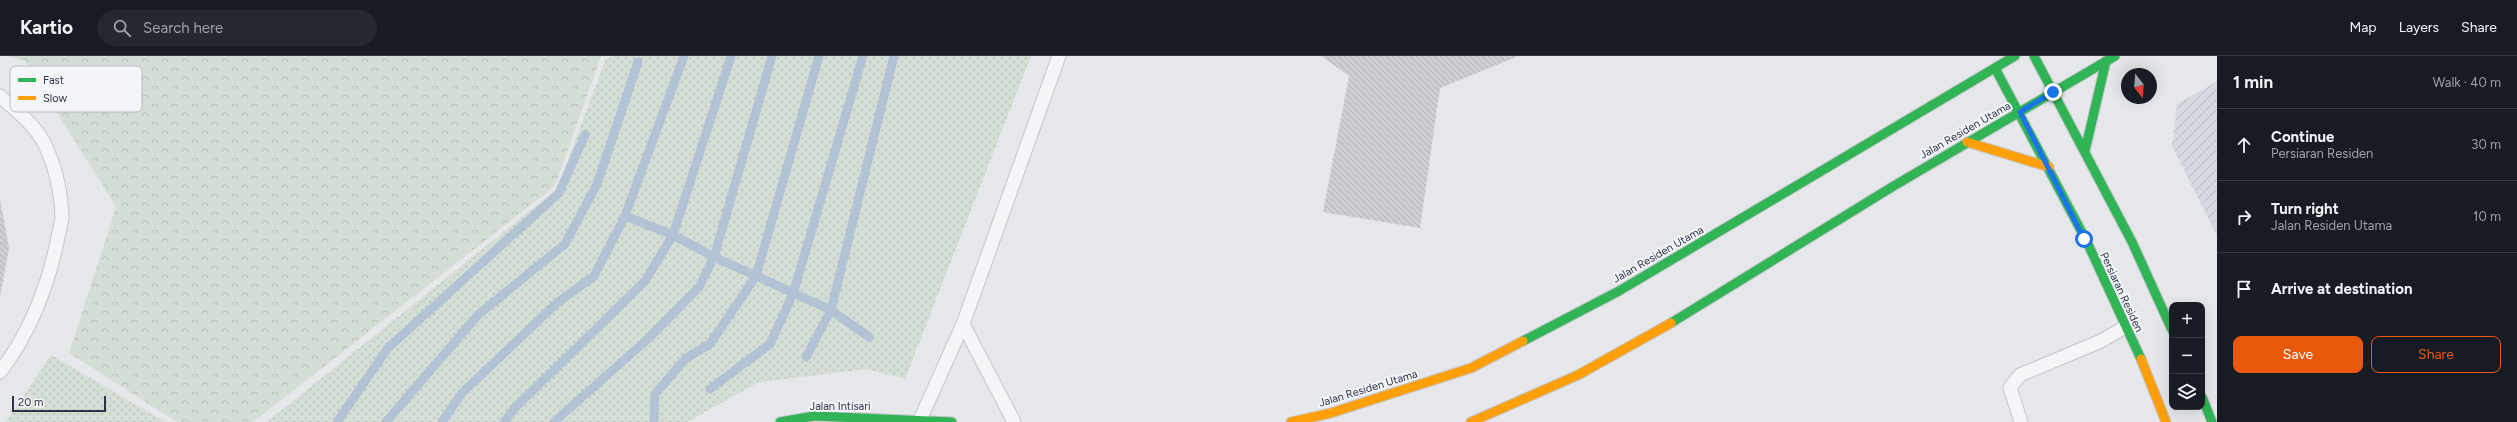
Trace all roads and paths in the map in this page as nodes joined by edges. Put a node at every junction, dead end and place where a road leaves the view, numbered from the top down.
1 (1059, 56) edge
2 (2015, 56) edge
3 (2034, 56) edge
4 (2115, 56) edge
5 (2106, 61) junction
6 (1995, 68) junction
7 (2053, 92) junction
8 (0, 96) edge
9 (10, 106) edge
10 (17, 112) edge
11 (2020, 112) junction
12 (1967, 142) junction
13 (2085, 151) junction
14 (2049, 167) junction
15 (2169, 323) edge
16 (963, 324) junction
17 (2125, 327) junction
18 (0, 372) edge
19 (2205, 404) edge
20 (876, 420) edge
21 (920, 421) edge
22 (780, 422) edge
23 (952, 422) edge
24 (1014, 422) edge
25 (1291, 422) edge
26 (1471, 422) edge
27 (2021, 422) edge
28 (2166, 422) edge
29 (2212, 422) edge

1 - 16 lane
2 - 6 street, Jalan Residen Utama
3 - 7 street
4 - 5 street, Jalan Residen Utama
5 - 7 street, Jalan Residen Utama
5 - 13 street
6 - 11 street, Persiaran Residen
6 - 25 street, Jalan Residen Utama
7 - 11 street, Jalan Residen Utama
7 - 13 street
8 - 9 lane
10 - 18 lane
11 - 12 street, Jalan Residen Utama
11 - 14 street, Persiaran Residen
12 - 14 street
12 - 26 street, Jalan Residen Utama
13 - 15 street
14 - 17 street, Persiaran Residen
16 - 21 lane
16 - 24 lane
17 - 27 lane
17 - 28 street, Persiaran Residen
19 - 29 street
20 - 21 street, Jalan Intisari
20 - 22 street, Jalan Intisari
21 - 23 street

